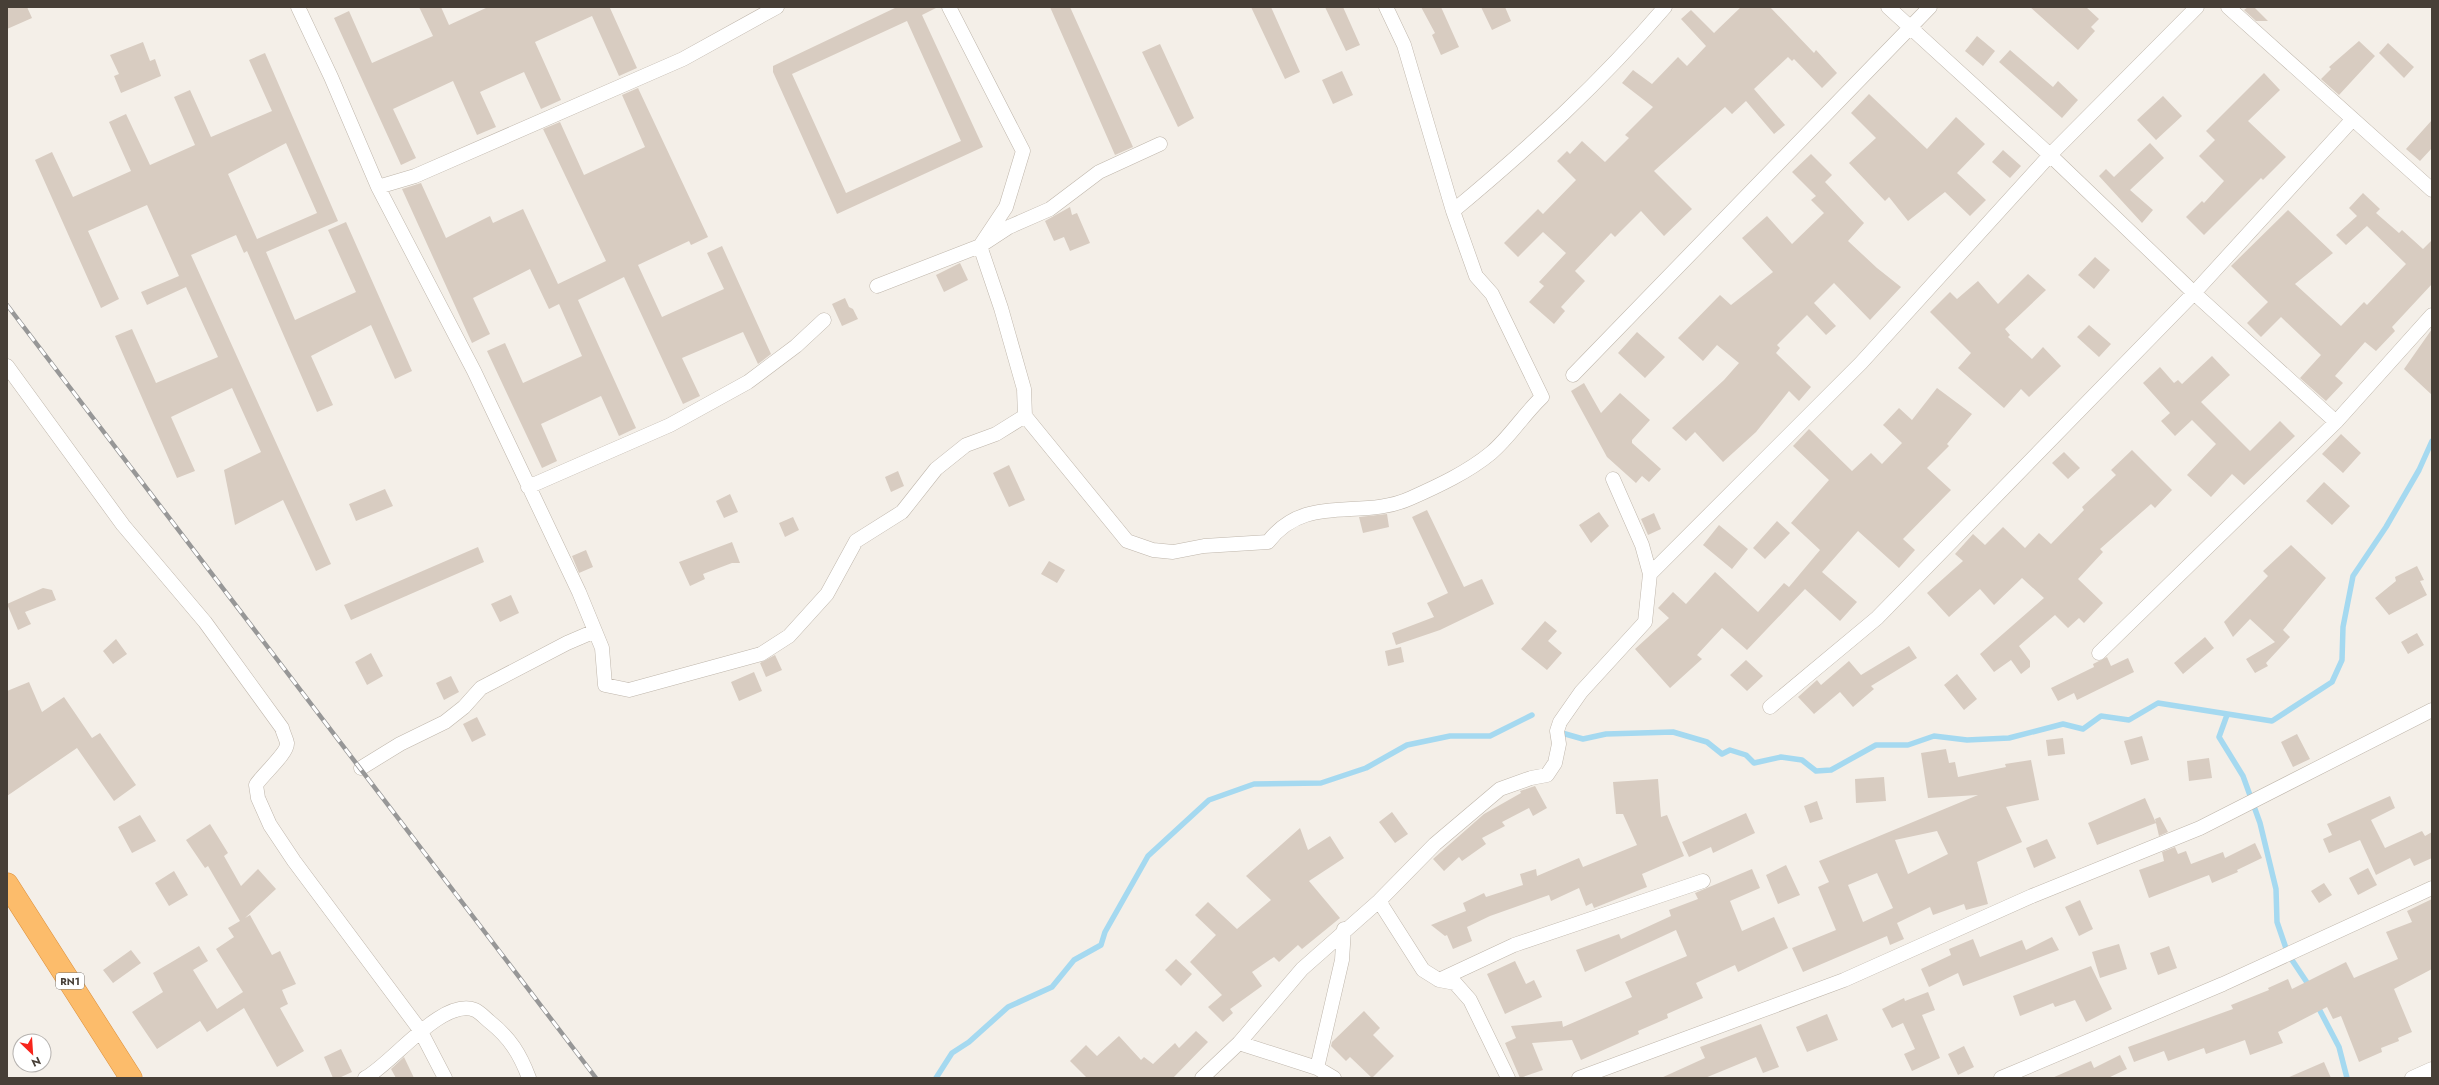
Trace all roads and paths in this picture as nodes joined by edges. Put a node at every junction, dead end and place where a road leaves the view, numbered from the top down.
1 (298, 7) edge
2 (777, 7) edge
3 (949, 7) edge
4 (1386, 7) edge
5 (1664, 7) edge
6 (1888, 7) edge
7 (1930, 7) edge
8 (2198, 7) edge
9 (2228, 7) edge
10 (1909, 27) junction
11 (2352, 120) junction
12 (1160, 144) dead end
13 (2050, 155) junction
14 (378, 187) junction
15 (2432, 190) edge
16 (1453, 211) junction
17 (980, 246) junction
18 (877, 286) dead end
19 (2194, 293) junction
20 (2432, 315) edge
21 (824, 320) dead end
22 (7, 366) edge
23 (1573, 375) dead end
24 (1025, 416) junction
25 (2336, 422) junction
26 (1613, 479) dead end
27 (528, 487) junction
28 (1650, 574) junction
29 (595, 631) junction
30 (2099, 653) dead end
31 (1770, 707) dead end
32 (2432, 710) edge
33 (361, 768) dead end
34 (1703, 881) dead end
35 (7, 884) edge
36 (2432, 888) edge
37 (1379, 901) junction
38 (1344, 929) junction
39 (1439, 980) junction
40 (420, 1030) junction
41 (1239, 1043) junction
42 (1317, 1068) junction
43 (2432, 1069) edge
44 (132, 1078) edge
45 (365, 1078) edge
46 (445, 1078) edge
47 (529, 1078) edge
48 (1202, 1078) edge
49 (1334, 1078) edge
50 (1508, 1078) edge
51 (1579, 1078) edge
52 (2001, 1078) edge
53 (2412, 1078) edge

1 - 14 street
2 - 14 street
3 - 17 street
4 - 16 street
5 - 16 street
6 - 10 street
7 - 10 street
8 - 13 street
9 - 11 street
10 - 13 street
10 - 23 street
11 - 15 street
11 - 19 street
12 - 17 street
13 - 19 street
13 - 28 street
14 - 27 street
16 - 24 street
17 - 18 street
17 - 24 street
19 - 25 street
19 - 31 street
20 - 25 street
21 - 27 street
22 - 40 street
24 - 29 street
25 - 30 street
26 - 28 street
27 - 29 street
28 - 37 street
29 - 33 street
32 - 51 street
34 - 39 street
35 - 44 highway, RN1
36 - 52 street
37 - 38 street
37 - 39 street
38 - 41 street
38 - 42 street
39 - 50 street
40 - 45 street
40 - 46 street
40 - 47 street
41 - 42 street
41 - 48 street
42 - 49 street
43 - 53 street

